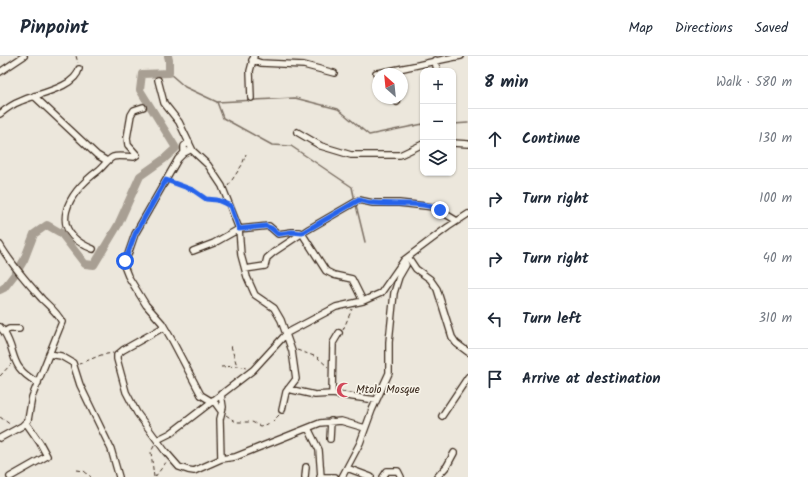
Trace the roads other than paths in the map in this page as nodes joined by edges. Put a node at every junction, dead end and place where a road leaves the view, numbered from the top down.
1 (24, 56) edge
2 (461, 56) edge
3 (253, 58) edge
4 (435, 60) junction
5 (407, 68) edge
6 (436, 68) edge
7 (79, 69) road end
8 (0, 72) edge
9 (334, 73) dead end
10 (158, 80) dead end
11 (34, 96) junction
12 (251, 98) dead end
13 (143, 107) dead end
14 (0, 114) edge
15 (297, 132) dead end
16 (189, 142) junction
17 (456, 143) edge
18 (468, 144) edge
19 (420, 145) edge
20 (192, 148) junction
21 (184, 152) junction
22 (107, 161) junction
23 (468, 214) edge
24 (457, 221) junction
25 (239, 229) junction
26 (302, 233) junction
27 (0, 244) edge
28 (93, 249) dead end
29 (193, 251) dead end
30 (406, 259) junction
31 (245, 269) junction
32 (363, 301) junction
33 (164, 327) junction
34 (2, 329) edge
35 (18, 329) dead end
36 (287, 333) junction
37 (339, 333) road end
38 (468, 352) edge
39 (49, 354) junction
40 (468, 377) edge
41 (38, 383) junction
42 (288, 389) junction
43 (221, 394) junction
44 (332, 394) junction
45 (376, 400) junction
46 (212, 401) junction
47 (282, 410) road end
48 (221, 411) junction
49 (442, 416) dead end
50 (332, 421) junction
51 (26, 423) junction
52 (308, 428) junction
53 (366, 428) junction
54 (0, 438) edge
55 (330, 439) dead end
56 (157, 440) junction
57 (454, 453) dead end
58 (220, 459) junction
59 (306, 466) dead end
60 (347, 468) junction
61 (10, 477) edge
62 (119, 477) edge
63 (305, 477) edge
64 (321, 477) edge
65 (335, 477) edge
66 (342, 477) edge
67 (371, 477) edge
68 (383, 477) edge
69 (401, 477) edge
70 (437, 477) edge

1 - 8 street
2 - 4 street
3 - 9 street
3 - 12 street
4 - 5 street
4 - 6 street
7 - 11 street
10 - 16 street
11 - 14 street
11 - 22 street
13 - 22 street
15 - 19 street
16 - 20 street
16 - 21 street
17 - 18 street
20 - 21 street
20 - 25 street
21 - 33 street
22 - 28 street
23 - 24 street
24 - 26 street
24 - 30 street
25 - 26 street
25 - 29 street
25 - 31 street
26 - 31 street
26 - 32 street
27 - 39 street
30 - 32 street
30 - 38 street
30 - 45 street
31 - 36 street
32 - 36 street
33 - 46 street
33 - 56 street
34 - 35 street
34 - 41 street
36 - 42 street
36 - 43 street
37 - 44 street
39 - 41 street
39 - 62 street
40 - 49 street
41 - 51 street
42 - 44 street
42 - 47 street
43 - 46 street
43 - 48 street
44 - 45 street
45 - 53 street
46 - 48 street
46 - 56 street
48 - 58 street
50 - 52 street
50 - 53 street
50 - 55 street
51 - 54 street
51 - 61 street
52 - 58 street
52 - 64 street
53 - 60 street
56 - 58 street
57 - 70 street
59 - 63 street
60 - 66 street
60 - 67 street
64 - 65 street
68 - 69 street

